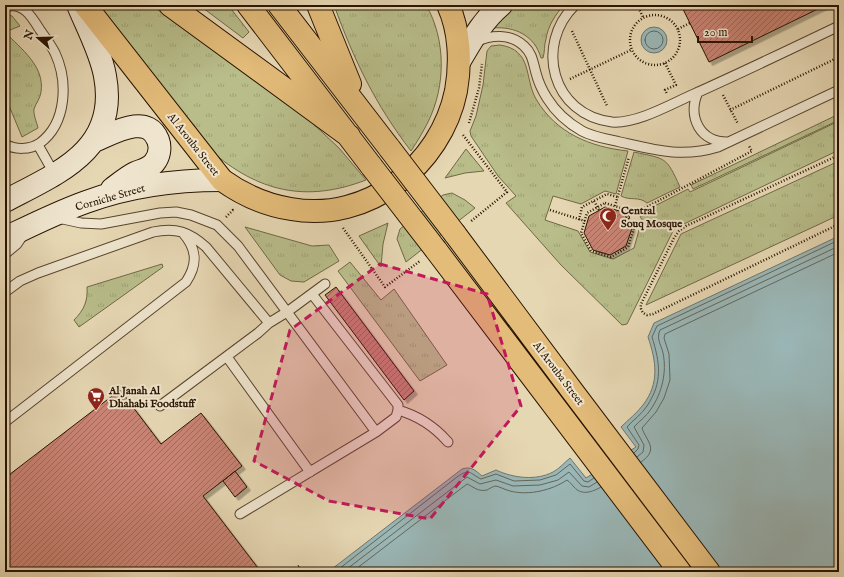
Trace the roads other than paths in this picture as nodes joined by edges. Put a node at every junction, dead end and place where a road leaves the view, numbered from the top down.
1 (78, 5) edge
2 (85, 5) edge
3 (170, 5) edge
4 (248, 5) edge
5 (279, 5) edge
6 (318, 5) edge
7 (448, 5) edge
8 (501, 5) edge
9 (575, 5) edge
10 (5, 7) edge
11 (839, 26) edge
12 (464, 54) junction
13 (839, 90) edge
14 (698, 92) junction
15 (365, 118) junction
16 (349, 136) junction
17 (94, 142) junction
18 (730, 142) junction
19 (5, 144) edge
20 (38, 145) junction
21 (55, 175) junction
22 (222, 180) junction
23 (104, 196) junction
24 (5, 201) edge
25 (50, 216) junction
26 (25, 229) junction
27 (182, 232) junction
28 (5, 238) edge
29 (5, 254) edge
30 (325, 284) dead end
31 (5, 292) edge
32 (312, 294) junction
33 (287, 312) junction
34 (269, 323) junction
35 (227, 357) junction
36 (160, 406) dead end
37 (398, 410) junction
38 (5, 422) edge
39 (376, 432) junction
40 (448, 442) dead end
41 (310, 472) junction
42 (240, 514) dead end
43 (680, 572) edge
44 (710, 572) edge

1 - 17 main road
2 - 22 main road, Al Arouba Street
3 - 16 main road
4 - 16 main road
5 - 15 main road, Al Arouba Street
6 - 15 main road
7 - 12 main road, Al Arouba Street
8 - 12 main road
9 - 14 lane
10 - 20 lane
11 - 14 lane
12 - 18 lane
12 - 22 main road, Al Arouba Street
13 - 18 lane
14 - 18 lane
15 - 44 main road, Al Arouba Street, bridge
16 - 43 main road, bridge
17 - 21 main road
17 - 23 main road
19 - 20 lane
20 - 21 lane
21 - 24 main road
22 - 23 main road, Corniche Street
23 - 25 main road, Corniche Street
25 - 26 main road, Corniche Street
25 - 33 lane
26 - 28 main road, Corniche Street
26 - 29 lane
27 - 31 lane
27 - 34 lane
27 - 38 lane
30 - 32 lane
32 - 33 lane
32 - 37 lane
33 - 34 lane
33 - 39 lane
34 - 35 lane
35 - 36 lane
35 - 41 lane
37 - 39 lane
37 - 40 lane
39 - 41 lane
41 - 42 lane

